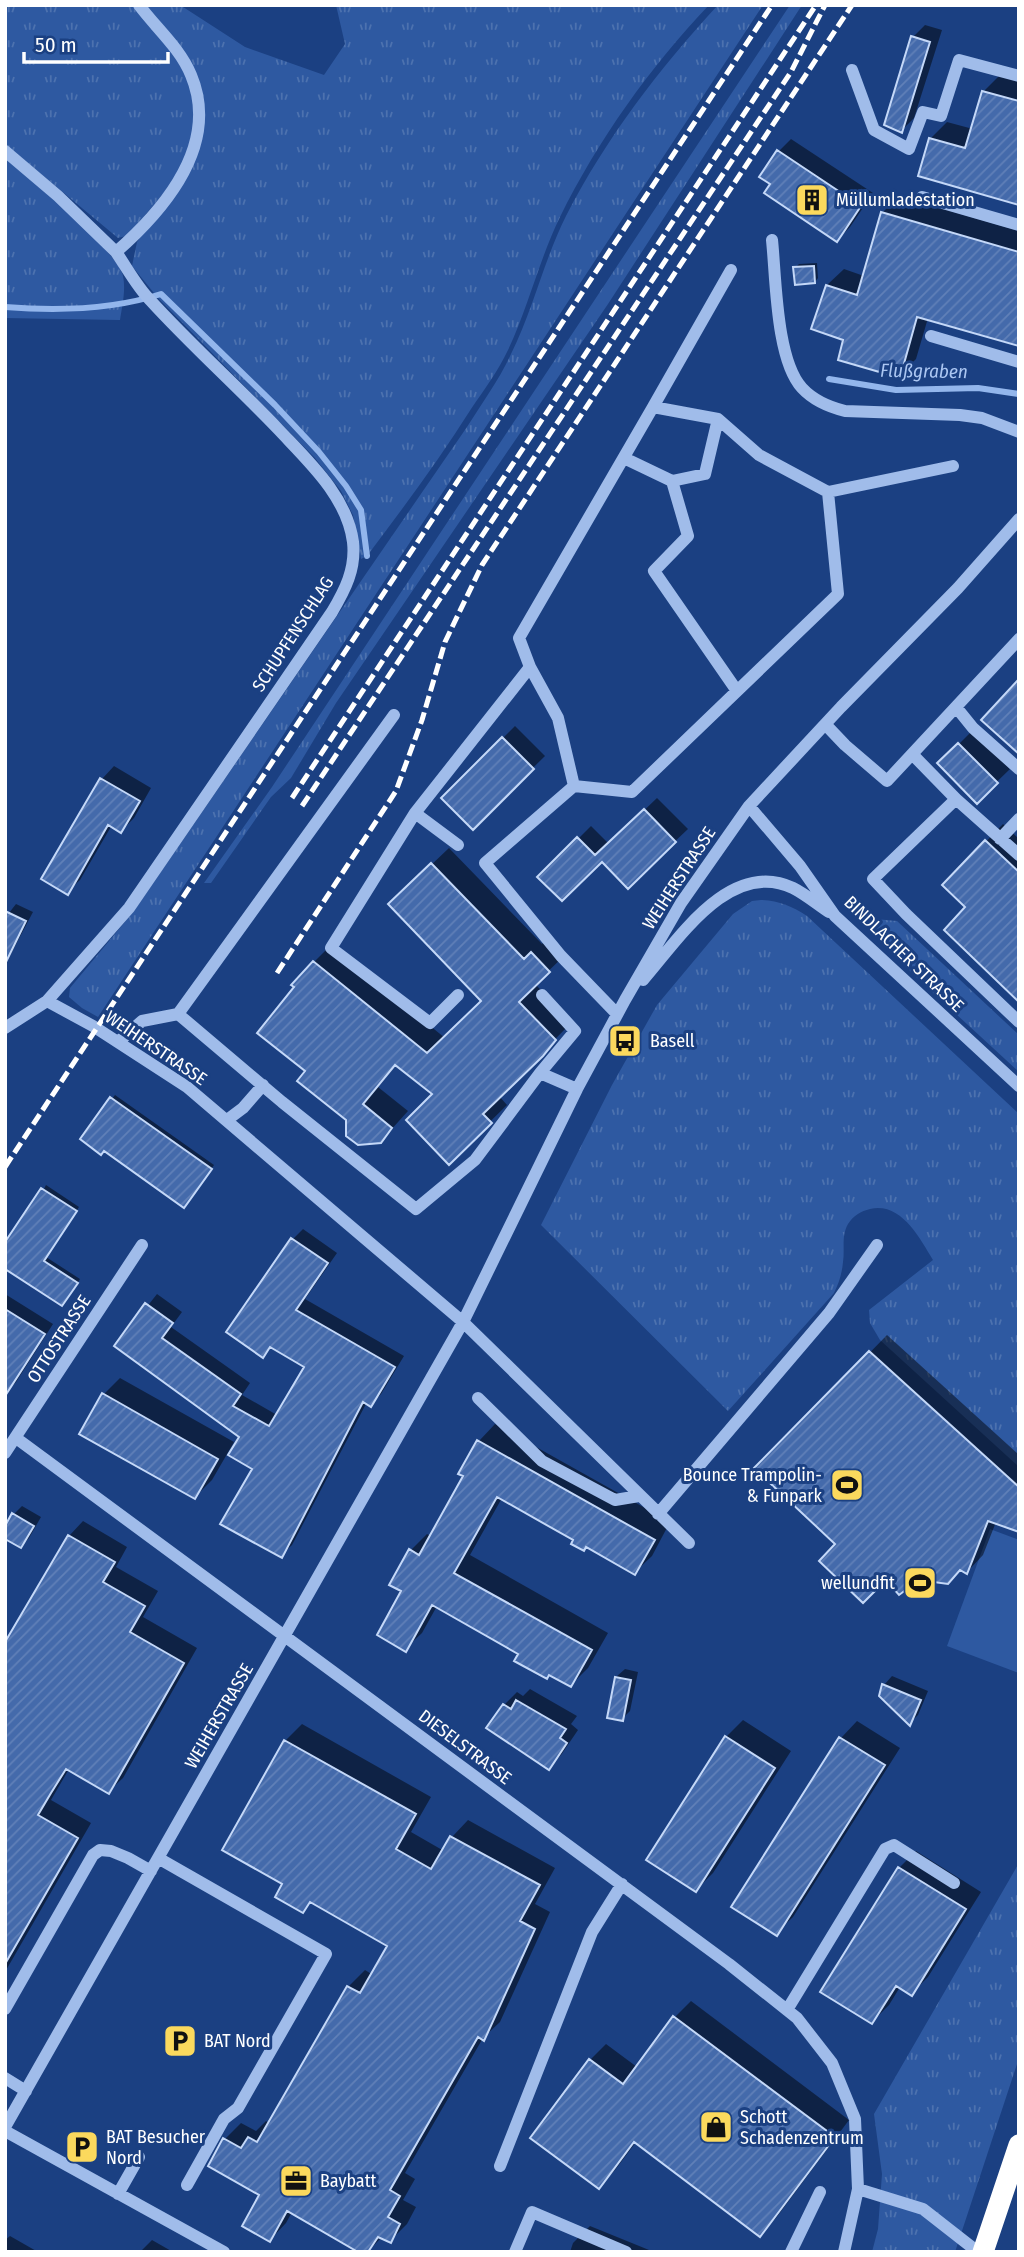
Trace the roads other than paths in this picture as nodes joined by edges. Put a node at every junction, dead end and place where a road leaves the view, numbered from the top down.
1 (139, 5) edge
2 (852, 70) dead end
3 (1019, 76) edge
4 (5, 151) edge
5 (922, 197) dead end
6 (1019, 225) edge
7 (772, 240) dead end
8 (117, 252) junction
9 (731, 270) dead end
10 (931, 336) dead end
11 (1019, 362) edge
12 (653, 407) junction
13 (718, 419) junction
14 (1019, 432) edge
15 (624, 458) junction
16 (953, 466) dead end
17 (672, 481) junction
18 (828, 492) junction
19 (1016, 528) edge
20 (1019, 639) edge
21 (530, 667) junction
22 (737, 691) junction
23 (956, 708) junction
24 (394, 715) dead end
25 (825, 723) junction
26 (913, 755) junction
27 (1019, 769) edge
28 (574, 786) junction
29 (956, 799) junction
30 (749, 806) junction
31 (415, 813) junction
32 (1019, 819) edge
33 (1000, 839) junction
34 (458, 845) dead end
35 (1019, 855) edge
36 (835, 916) junction
37 (457, 995) dead end
38 (542, 995) dead end
39 (625, 1000) junction
40 (47, 1001) junction
41 (178, 1014) junction
42 (617, 1014) junction
43 (1019, 1022) edge
44 (5, 1028) edge
45 (118, 1042) junction
46 (540, 1073) junction
47 (263, 1086) junction
48 (1019, 1086) edge
49 (577, 1089) junction
50 (227, 1120) junction
51 (142, 1245) dead end
52 (877, 1245) dead end
53 (463, 1322) junction
54 (478, 1398) dead end
55 (16, 1438) junction
56 (5, 1453) edge
57 (639, 1496) junction
58 (658, 1514) junction
59 (689, 1543) dead end
60 (285, 1635) junction
61 (158, 1858) junction
62 (150, 1871) junction
63 (954, 1883) dead end
64 (622, 1884) junction
65 (5, 2009) edge
66 (787, 2010) junction
67 (5, 2078) edge
68 (26, 2091) junction
69 (5, 2129) edge
70 (1019, 2145) edge
71 (139, 2157) dead end
72 (500, 2166) dead end
73 (187, 2185) dead end
74 (858, 2189) junction
75 (820, 2192) dead end
76 (118, 2193) junction
77 (223, 2252) edge
78 (515, 2252) edge
79 (626, 2252) edge
80 (791, 2252) edge
81 (844, 2252) edge
82 (981, 2252) edge

1 - 8 street
2 - 3 street
4 - 8 street, SCHUPFENSCHLAG
5 - 6 street
7 - 14 street
8 - 40 street, SCHUPFENSCHLAG
9 - 12 street
10 - 11 street
12 - 13 street
12 - 15 street
13 - 17 street
13 - 18 street
15 - 17 street
15 - 21 street
16 - 18 street
17 - 22 street
18 - 22 street
19 - 25 street, WEIHERSTRASSE
20 - 23 street
21 - 28 street
21 - 31 street
22 - 28 street
23 - 26 street
23 - 27 street
24 - 41 street
25 - 26 street
25 - 30 street, WEIHERSTRASSE
26 - 29 street
28 - 42 street
29 - 33 street
29 - 43 street
30 - 36 street, BINDLACHER STRASSE
30 - 39 street, WEIHERSTRASSE
31 - 34 street
31 - 37 street
32 - 33 street
33 - 35 street
36 - 39 street
36 - 48 street, BINDLACHER STRASSE
38 - 46 street
39 - 42 street, WEIHERSTRASSE
40 - 44 street, SCHUPFENSCHLAG
40 - 45 street, WEIHERSTRASSE
41 - 45 street
41 - 47 street
42 - 49 street, WEIHERSTRASSE
45 - 50 street, WEIHERSTRASSE
46 - 47 street
46 - 49 street
47 - 50 street
49 - 53 street, WEIHERSTRASSE
50 - 53 street, WEIHERSTRASSE
51 - 55 street, OTTOSTRASSE
52 - 58 street
53 - 57 street, WEIHERSTRASSE
53 - 60 street, WEIHERSTRASSE
54 - 57 street
55 - 56 street, OTTOSTRASSE
55 - 60 street, DIESELSTRASSE
57 - 58 street, WEIHERSTRASSE
58 - 59 street, WEIHERSTRASSE
60 - 61 street, WEIHERSTRASSE
60 - 64 street, DIESELSTRASSE
61 - 62 street, WEIHERSTRASSE
61 - 73 street
62 - 65 street
62 - 68 street, WEIHERSTRASSE
63 - 66 street
64 - 66 street, DIESELSTRASSE
64 - 72 street
66 - 74 street, DIESELSTRASSE
67 - 68 street
68 - 69 street, WEIHERSTRASSE
69 - 76 street
70 - 82 highway
71 - 76 street
74 - 81 street, DIESELSTRASSE
74 - 82 street
75 - 80 street
76 - 77 street
78 - 79 street

